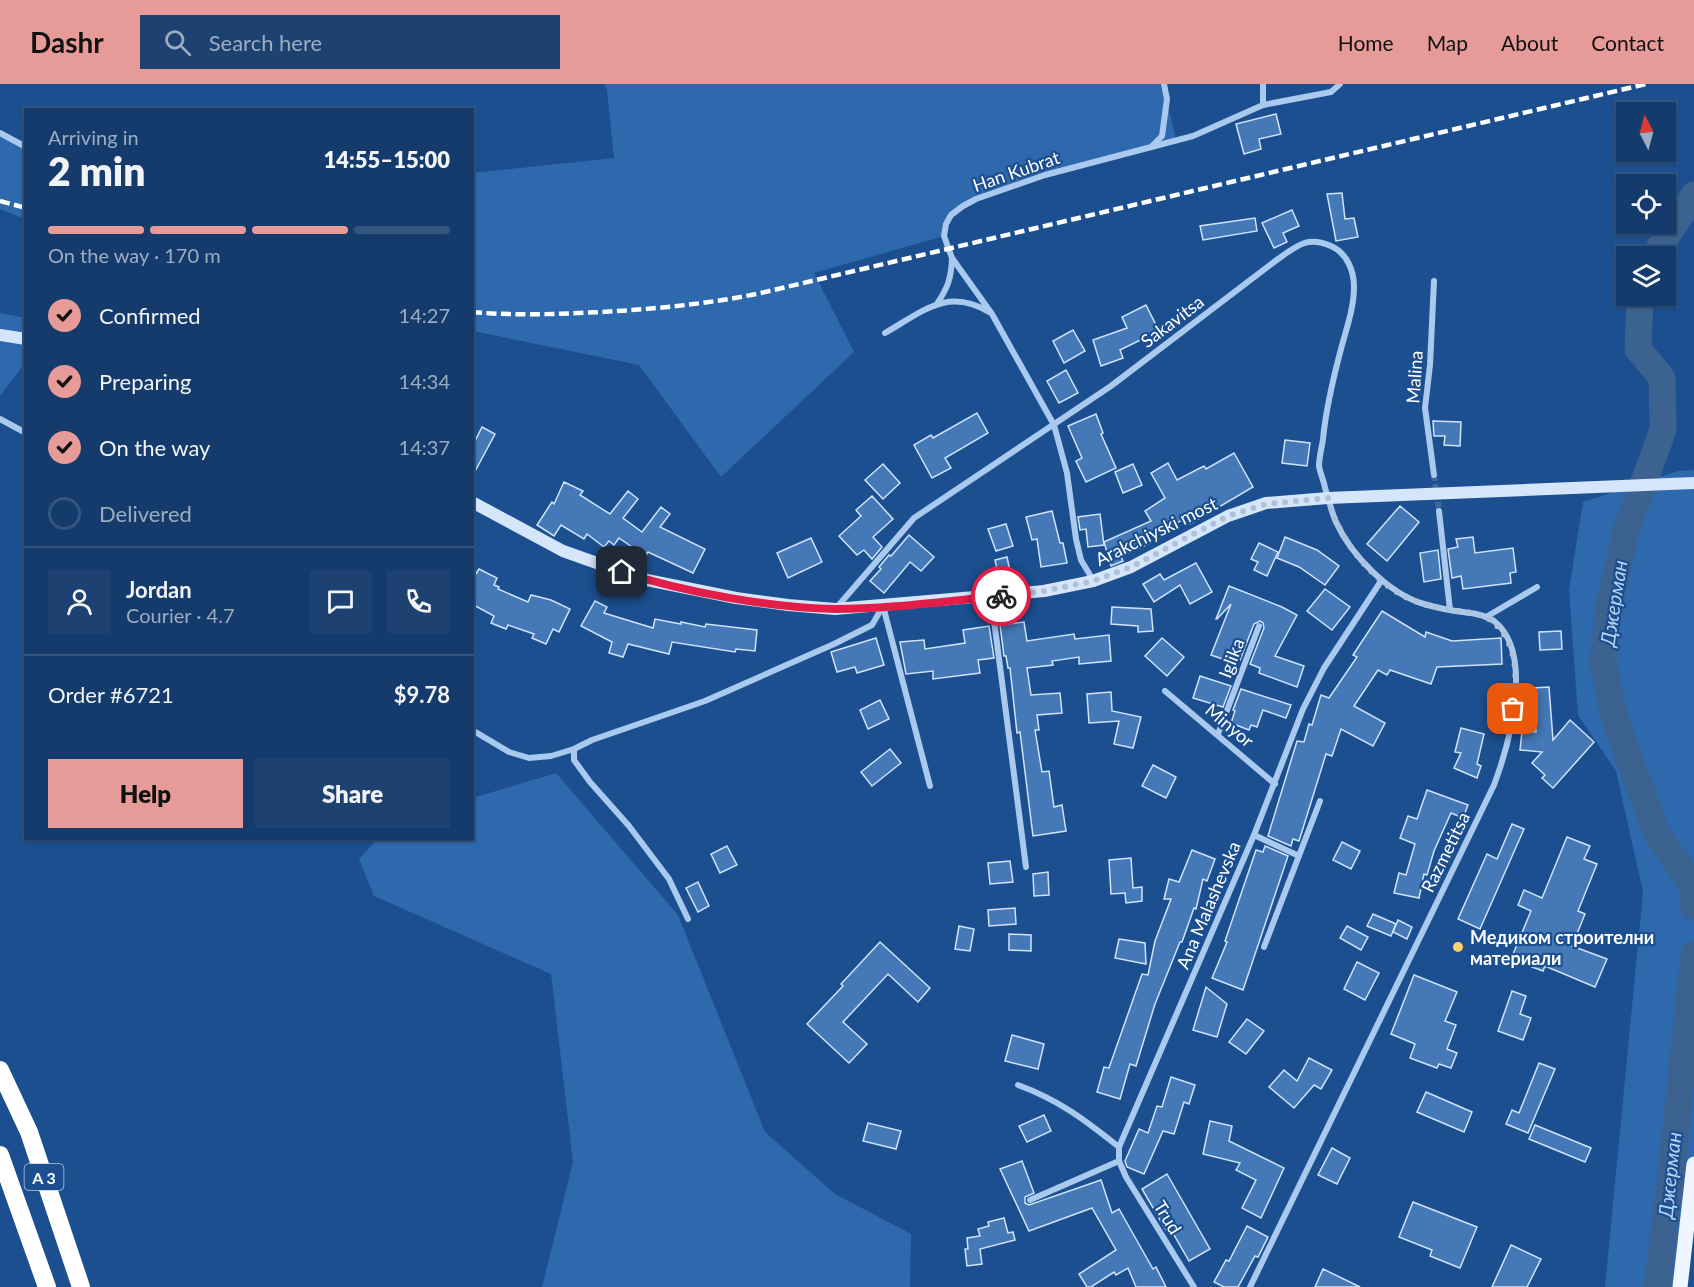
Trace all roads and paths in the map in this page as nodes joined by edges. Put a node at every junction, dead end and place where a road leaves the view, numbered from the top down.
1 (1164, 84) edge
2 (1263, 84) edge
3 (1340, 84) edge
4 (1263, 105) junction
5 (0, 133) edge
6 (24, 146) edge
7 (1152, 146) junction
8 (952, 258) junction
9 (1434, 281) dead end
10 (937, 304) junction
11 (992, 314) junction
12 (885, 333) dead end
13 (0, 335) edge
14 (24, 339) edge
15 (0, 418) edge
16 (1054, 425) junction
17 (24, 432) edge
18 (1434, 474) tunnel mouth
19 (1694, 483) edge
20 (1328, 498) junction
21 (474, 503) edge
22 (1439, 511) tunnel mouth
23 (1093, 581) junction
24 (1382, 581) junction
25 (1537, 587) dead end
26 (992, 597) junction
27 (883, 606) junction
28 (835, 609) junction
29 (1450, 610) junction
30 (1486, 617) junction
31 (1259, 626) dead end
32 (1165, 691) dead end
33 (474, 731) edge
34 (1218, 734) junction
35 (574, 749) junction
36 (1275, 784) junction
37 (930, 786) dead end
38 (1320, 801) dead end
39 (1254, 835) junction
40 (1299, 856) junction
41 (1026, 867) dead end
42 (688, 919) dead end
43 (1264, 947) dead end
44 (0, 1070) edge
45 (1018, 1085) dead end
46 (1119, 1147) junction
47 (0, 1155) edge
48 (1119, 1161) junction
49 (1694, 1164) edge
50 (1030, 1200) dead end
51 (47, 1287) edge
52 (81, 1287) edge
53 (1194, 1287) edge
54 (1250, 1287) edge
55 (1680, 1287) edge

1 - 7 street
2 - 4 street
3 - 4 street, Han Kubrat
4 - 7 street, Han Kubrat
5 - 6 street
7 - 8 street, Han Kubrat
8 - 10 street
8 - 11 street, Han Kubrat
9 - 18 street, Malina
10 - 11 street
10 - 12 street
11 - 16 street, Han Kubrat
13 - 14 main road
15 - 17 street
16 - 20 street, Sakavitsa
16 - 23 street, Han Kubrat
16 - 28 street, Sakavitsa
19 - 20 main road, Arakchiyski most
20 - 23 main road, Arakchiyski most
20 - 24 street
21 - 28 main road, Arakchiyski most
22 - 29 street
23 - 26 main road, Arakchiyski most
24 - 29 street
24 - 36 street, Ana Malashevska
25 - 30 street
26 - 27 main road, Arakchiyski most
26 - 41 street
27 - 28 main road, Arakchiyski most
27 - 35 street
27 - 37 street
29 - 30 street
30 - 54 street, Razmetitsa
31 - 34 street, Iglika
32 - 34 street, Minyor
33 - 35 street
34 - 36 street, Minyor
35 - 42 street
36 - 39 street, Ana Malashevska
38 - 40 street
39 - 40 street
39 - 46 street, Ana Malashevska
40 - 43 street
44 - 52 highway, A 3
45 - 46 street
46 - 48 street, Ana Malashevska
47 - 51 highway, A 3
48 - 50 street
48 - 53 street, Trud
49 - 55 main road

